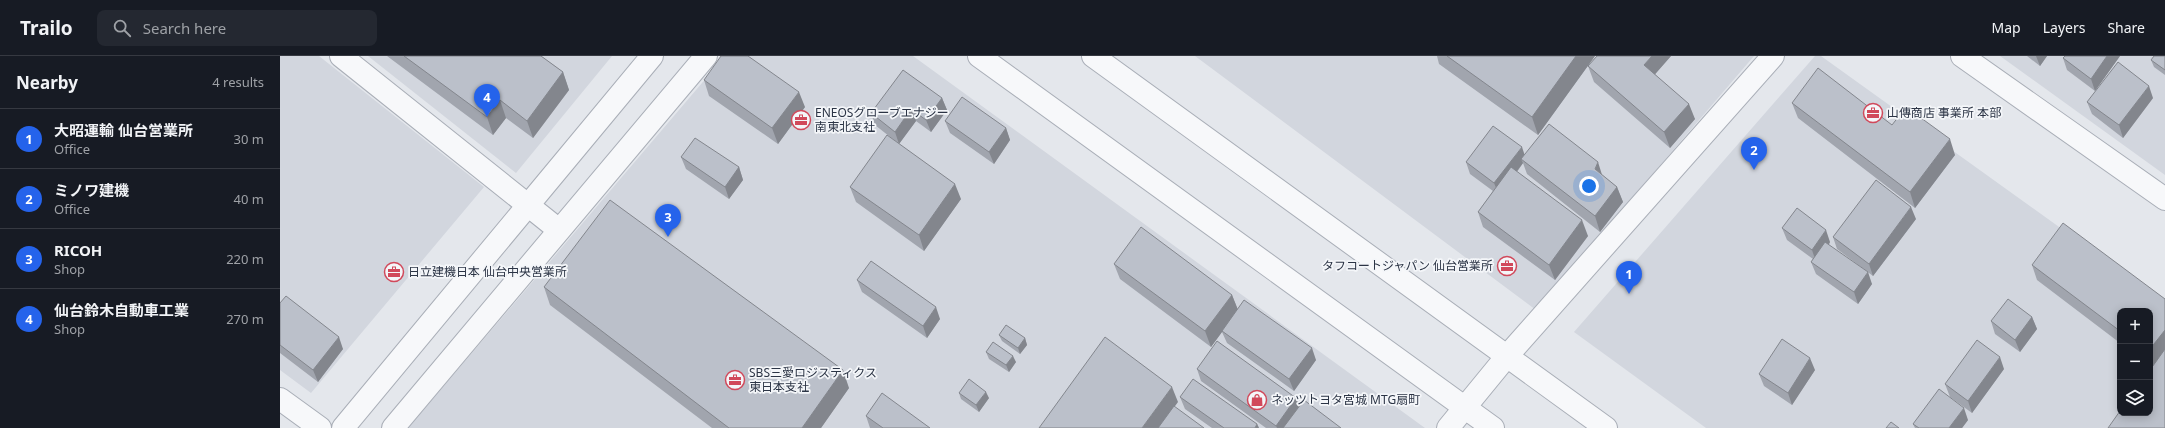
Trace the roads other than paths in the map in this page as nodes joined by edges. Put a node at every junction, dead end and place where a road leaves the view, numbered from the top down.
1 (341, 56) edge
2 (652, 56) edge
3 (706, 56) edge
4 (979, 56) edge
5 (1093, 56) edge
6 (1773, 56) edge
7 (1962, 56) edge
8 (2165, 199) edge
9 (528, 206) junction
10 (559, 230) junction
11 (1507, 356) junction
12 (280, 400) edge
13 (1465, 408) junction
14 (320, 428) edge
15 (342, 428) edge
16 (393, 428) edge
17 (1448, 428) edge
18 (1493, 428) edge
19 (1606, 428) edge

1 - 9 street
2 - 9 street
3 - 10 street
4 - 13 street
5 - 11 street
6 - 11 street
7 - 8 street
9 - 10 street
9 - 15 street
10 - 16 street
11 - 13 street
11 - 19 street
12 - 14 street
13 - 17 street
13 - 18 street

